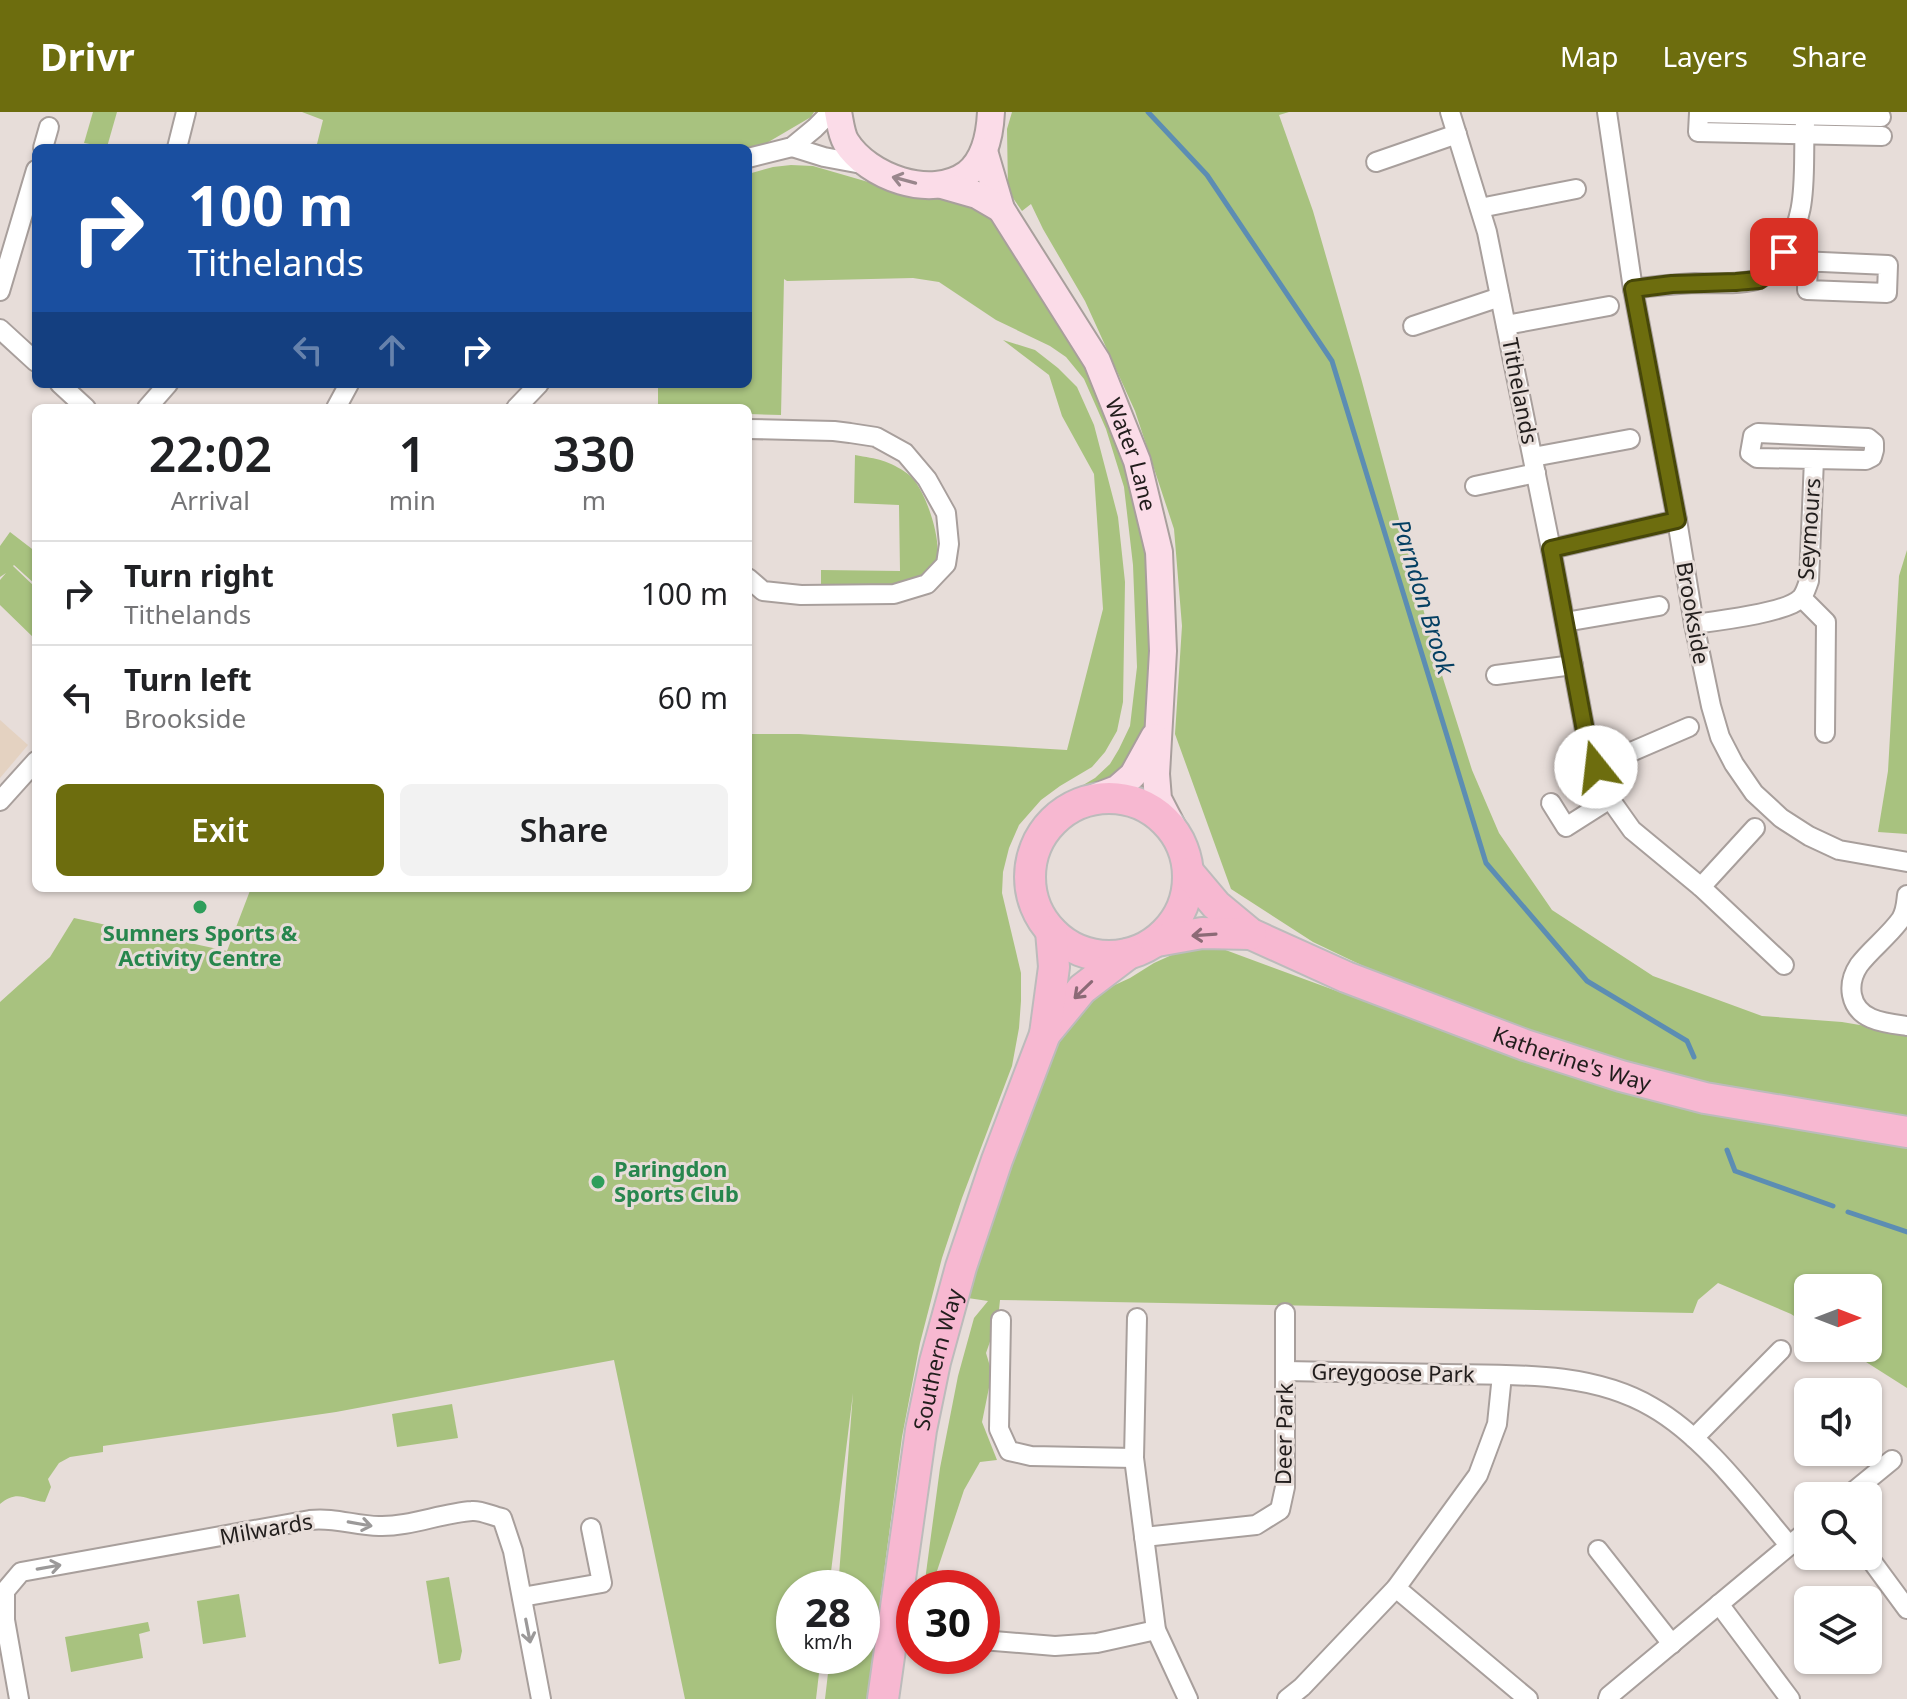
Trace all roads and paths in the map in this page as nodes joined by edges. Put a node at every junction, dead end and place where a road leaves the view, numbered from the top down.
1 (186, 112) edge
2 (831, 112) edge
3 (838, 112) edge
4 (991, 112) edge
5 (1450, 112) edge
6 (1607, 112) edge
7 (1805, 125) junction
8 (49, 127) dead end
9 (1881, 127) dead end
10 (1457, 134) junction
11 (44, 144) edge
12 (178, 144) edge
13 (792, 147) junction
14 (984, 151) junction
15 (752, 157) edge
16 (1376, 162) dead end
17 (867, 166) junction
18 (32, 183) edge
19 (942, 185) junction
20 (1576, 189) dead end
21 (1480, 208) junction
22 (1001, 209) junction
23 (1778, 260) junction
24 (1808, 262) dead end
25 (1633, 289) junction
26 (0, 291) edge
27 (1500, 297) junction
28 (1609, 306) dead end
29 (1506, 325) junction
30 (1413, 326) dead end
31 (0, 329) edge
32 (32, 358) edge
33 (64, 388) edge
34 (164, 388) edge
35 (535, 388) edge
36 (82, 404) edge
37 (150, 404) edge
38 (520, 404) edge
39 (752, 429) edge
40 (1630, 439) dead end
41 (1814, 459) junction
42 (1534, 465) junction
43 (1475, 486) dead end
44 (1677, 520) junction
45 (1551, 549) junction
46 (752, 581) edge
47 (1802, 598) junction
48 (1659, 606) dead end
49 (1565, 622) junction
50 (1694, 624) junction
51 (1573, 665) junction
52 (1496, 675) dead end
53 (1689, 727) dead end
54 (1157, 731) junction
55 (1825, 733) dead end
56 (32, 765) edge
57 (1596, 767) junction
58 (1091, 799) junction
59 (1610, 799) junction
60 (0, 801) edge
61 (1551, 803) dead end
62 (1755, 828) dead end
63 (1174, 830) junction
64 (1907, 862) edge
65 (1189, 873) junction
66 (1701, 887) junction
67 (1907, 895) edge
68 (1051, 931) junction
69 (1251, 934) junction
70 (1157, 941) junction
71 (1128, 954) junction
72 (1784, 965) dead end
73 (1907, 1026) edge
74 (1045, 1034) junction
75 (1907, 1132) edge
76 (1285, 1313) dead end
77 (1137, 1318) dead end
78 (1001, 1320) dead end
79 (1781, 1350) dead end
80 (1285, 1371) junction
81 (1502, 1375) junction
82 (1694, 1438) junction
83 (1134, 1458) junction
84 (1892, 1460) dead end
85 (1865, 1482) edge
86 (591, 1528) dead end
87 (1144, 1537) junction
88 (1794, 1541) edge
89 (1789, 1545) junction
90 (1598, 1550) dead end
91 (1878, 1570) edge
92 (1396, 1588) junction
93 (3, 1590) edge
94 (522, 1597) junction
95 (1719, 1604) junction
96 (1907, 1609) edge
97 (1156, 1630) junction
98 (1000, 1641) edge
99 (1672, 1644) junction
100 (1301, 1695) edge
101 (19, 1699) edge
102 (541, 1699) edge
103 (883, 1699) edge
104 (1188, 1699) edge
105 (1528, 1699) edge
106 (1608, 1699) edge
107 (1790, 1699) edge

1 - 12 street
2 - 13 street
3 - 17 main road
4 - 14 main road
5 - 10 street, Tithelands
6 - 25 street, Brookside
7 - 7 street
7 - 9 street
7 - 23 street
8 - 11 street
10 - 16 street
10 - 21 street, Tithelands
13 - 15 street
13 - 17 street
14 - 19 main road
14 - 22 main road, Water Lane
19 -> 17 main road
18 - 26 street
19 - 22 main road
20 - 21 street
21 - 27 street, Tithelands
22 - 54 main road, Water Lane
23 - 24 street
23 - 25 street
25 - 44 street, Brookside
27 - 29 street, Tithelands
27 - 30 street
28 - 29 street, Tithelands
29 - 42 street, Tithelands
31 - 32 street
33 - 36 street
34 - 37 street
35 - 38 street
39 - 46 street
40 - 42 street, Tithelands
41 - 41 street, Seymours
41 - 47 street, Seymours
42 - 43 street, Tithelands
42 - 45 street, Tithelands
44 - 45 street
44 - 50 street, Brookside
45 - 49 street, Tithelands
47 - 50 street, Seymours
47 - 55 street, Seymours
48 - 49 street
49 - 51 street, Tithelands
50 - 64 street, Brookside
51 - 52 street
51 - 57 street, Tithelands
53 - 57 street
54 - 58 main road, Water Lane
54 - 63 main road, Water Lane
56 - 60 street
57 - 59 street, Tithelands
58 - 63 main road
58 - 68 main road
59 - 61 street
59 - 66 street, Tithelands
62 - 66 street
63 - 65 main road
65 - 69 main road, Katherine's Way
65 - 70 main road
66 - 72 street, Tithelands
67 - 73 street
68 - 71 main road
68 - 74 main road, Southern Way
69 -> 70 main road, Katherine's Way
69 - 75 main road, Katherine's Way
70 - 71 main road
71 -> 74 main road, Southern Way
74 - 103 main road, Southern Way
76 - 80 street, Deer Park
77 - 83 street
78 - 83 street
79 - 82 street
80 - 81 street, Greygoose Park
80 - 87 street, Deer Park
81 - 82 street, Greygoose Park
81 - 92 street, Greygoose Park
82 - 89 street, Greygoose Park
83 - 87 street
84 - 85 street
86 - 94 street
87 - 97 street
88 - 89 street
89 - 95 street
90 - 99 street
91 - 96 street
92 - 100 street, Greygoose Park
92 - 105 street
93 -> 94 street, Milwards
93 - 101 street, Milwards
94 -> 102 street, Milwards
95 - 99 street
95 - 107 street
97 - 98 street
97 - 104 street
99 - 106 street

